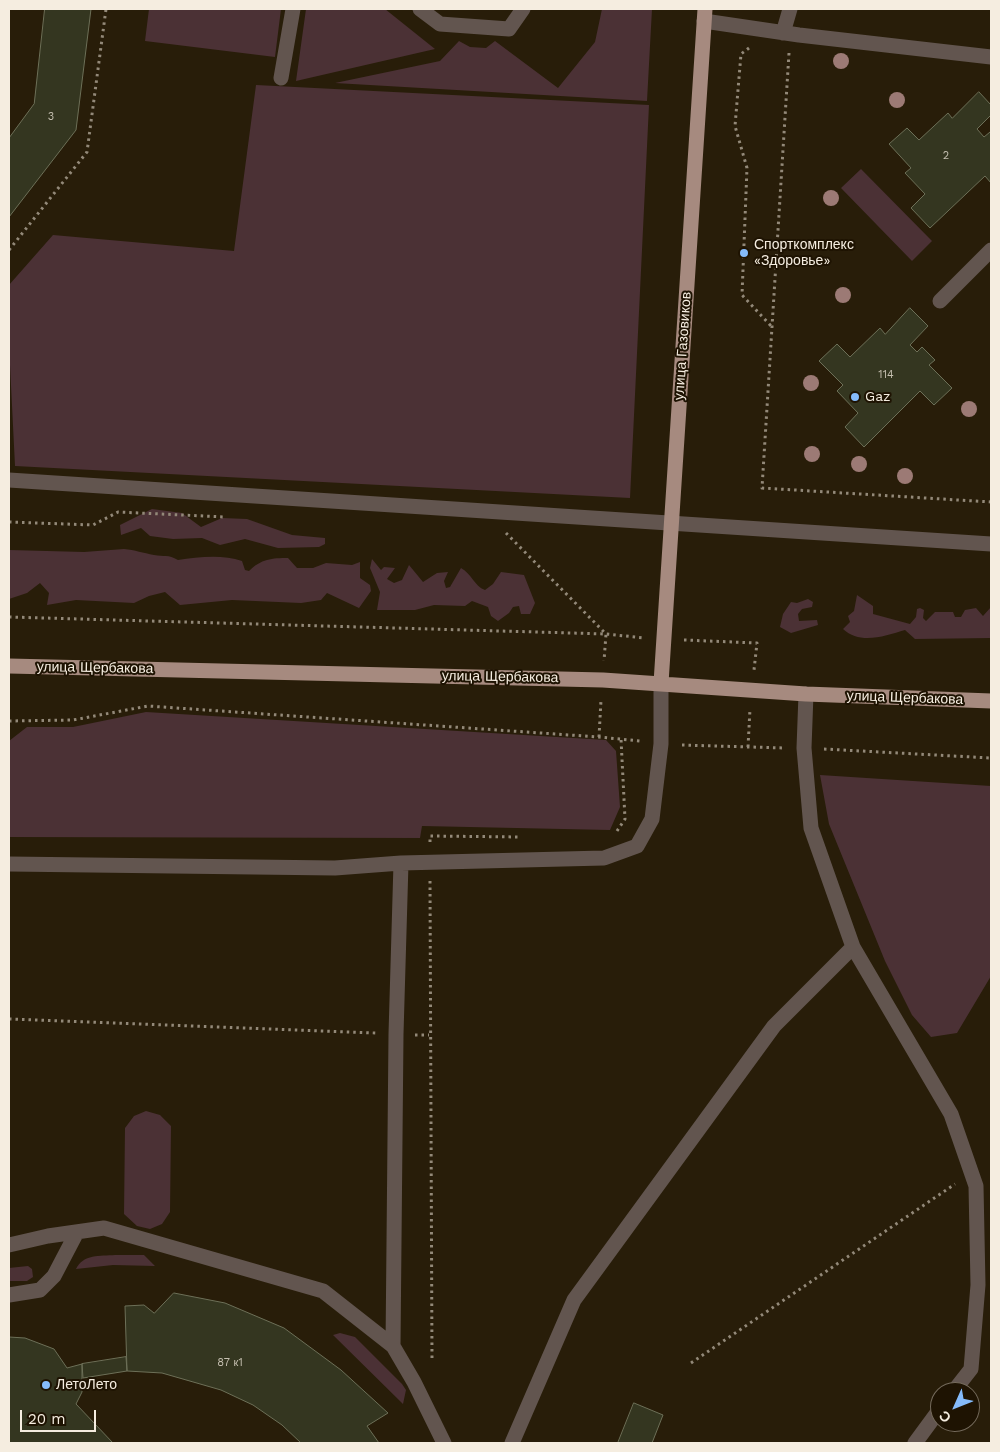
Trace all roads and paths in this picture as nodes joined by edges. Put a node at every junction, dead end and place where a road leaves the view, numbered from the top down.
1 (106, 9) edge
2 (293, 9) edge
3 (420, 9) edge
4 (523, 9) edge
5 (790, 9) edge
6 (705, 15) edge
7 (783, 33) junction
8 (753, 45) dead end
9 (789, 49) dead end
10 (991, 56) edge
11 (281, 78) dead end
12 (9, 250) edge
13 (991, 250) edge
14 (940, 301) dead end
15 (772, 328) junction
16 (9, 480) edge
17 (991, 502) edge
18 (226, 517) dead end
19 (9, 522) edge
20 (671, 522) junction
21 (502, 529) dead end
22 (991, 544) edge
23 (9, 616) edge
24 (606, 634) junction
25 (664, 639) junction
26 (9, 666) edge
27 (603, 680) junction
28 (661, 683) junction
29 (752, 690) junction
30 (806, 694) junction
31 (991, 701) edge
32 (9, 721) edge
33 (599, 737) junction
34 (621, 739) junction
35 (661, 744) junction
36 (748, 747) junction
37 (804, 748) junction
38 (991, 758) edge
39 (615, 833) dead end
40 (525, 838) dead end
41 (430, 862) junction
42 (401, 863) junction
43 (9, 864) edge
44 (853, 946) junction
45 (9, 1019) edge
46 (396, 1034) junction
47 (429, 1035) junction
48 (971, 1173) junction
49 (77, 1232) junction
50 (9, 1245) edge
51 (9, 1295) edge
52 (393, 1346) junction
53 (432, 1361) dead end
54 (691, 1363) dead end
55 (960, 1382) edge
56 (930, 1423) edge
57 (444, 1443) edge
58 (512, 1443) edge
59 (915, 1443) edge

1 - 12 path
2 - 11 lane
3 - 4 lane
5 - 7 lane
6 - 7 lane
6 - 20 main road, улица Газовиков
7 - 10 lane
8 - 15 path
9 - 15 path
13 - 14 lane
15 - 17 path
16 - 20 lane
18 - 19 path
20 - 22 lane
20 - 25 main road, улица Газовиков
21 - 24 path
23 - 24 path
24 - 25 path
24 - 27 path
25 - 28 main road, улица Газовиков
25 - 29 path
26 - 27 main road, улица Щербакова
27 - 28 main road, улица Щербакова
27 - 33 path
28 - 29 main road, улица Щербакова
28 - 35 lane
29 - 30 main road, улица Щербакова
29 - 36 path
30 - 31 main road, улица Щербакова
30 - 37 lane
32 - 33 path
33 - 34 path
34 - 35 path
34 - 39 path
35 - 36 path
35 - 41 lane
36 - 37 path
37 - 38 path
37 - 44 lane
40 - 41 path
41 - 42 lane
41 - 47 path
42 - 43 lane
42 - 46 lane
44 - 48 lane
44 - 58 lane
45 - 46 path
46 - 47 path
46 - 52 lane
47 - 53 path
48 - 54 path
48 - 55 lane
49 - 50 lane
49 - 51 lane
49 - 52 lane
52 - 57 lane
56 - 59 lane

